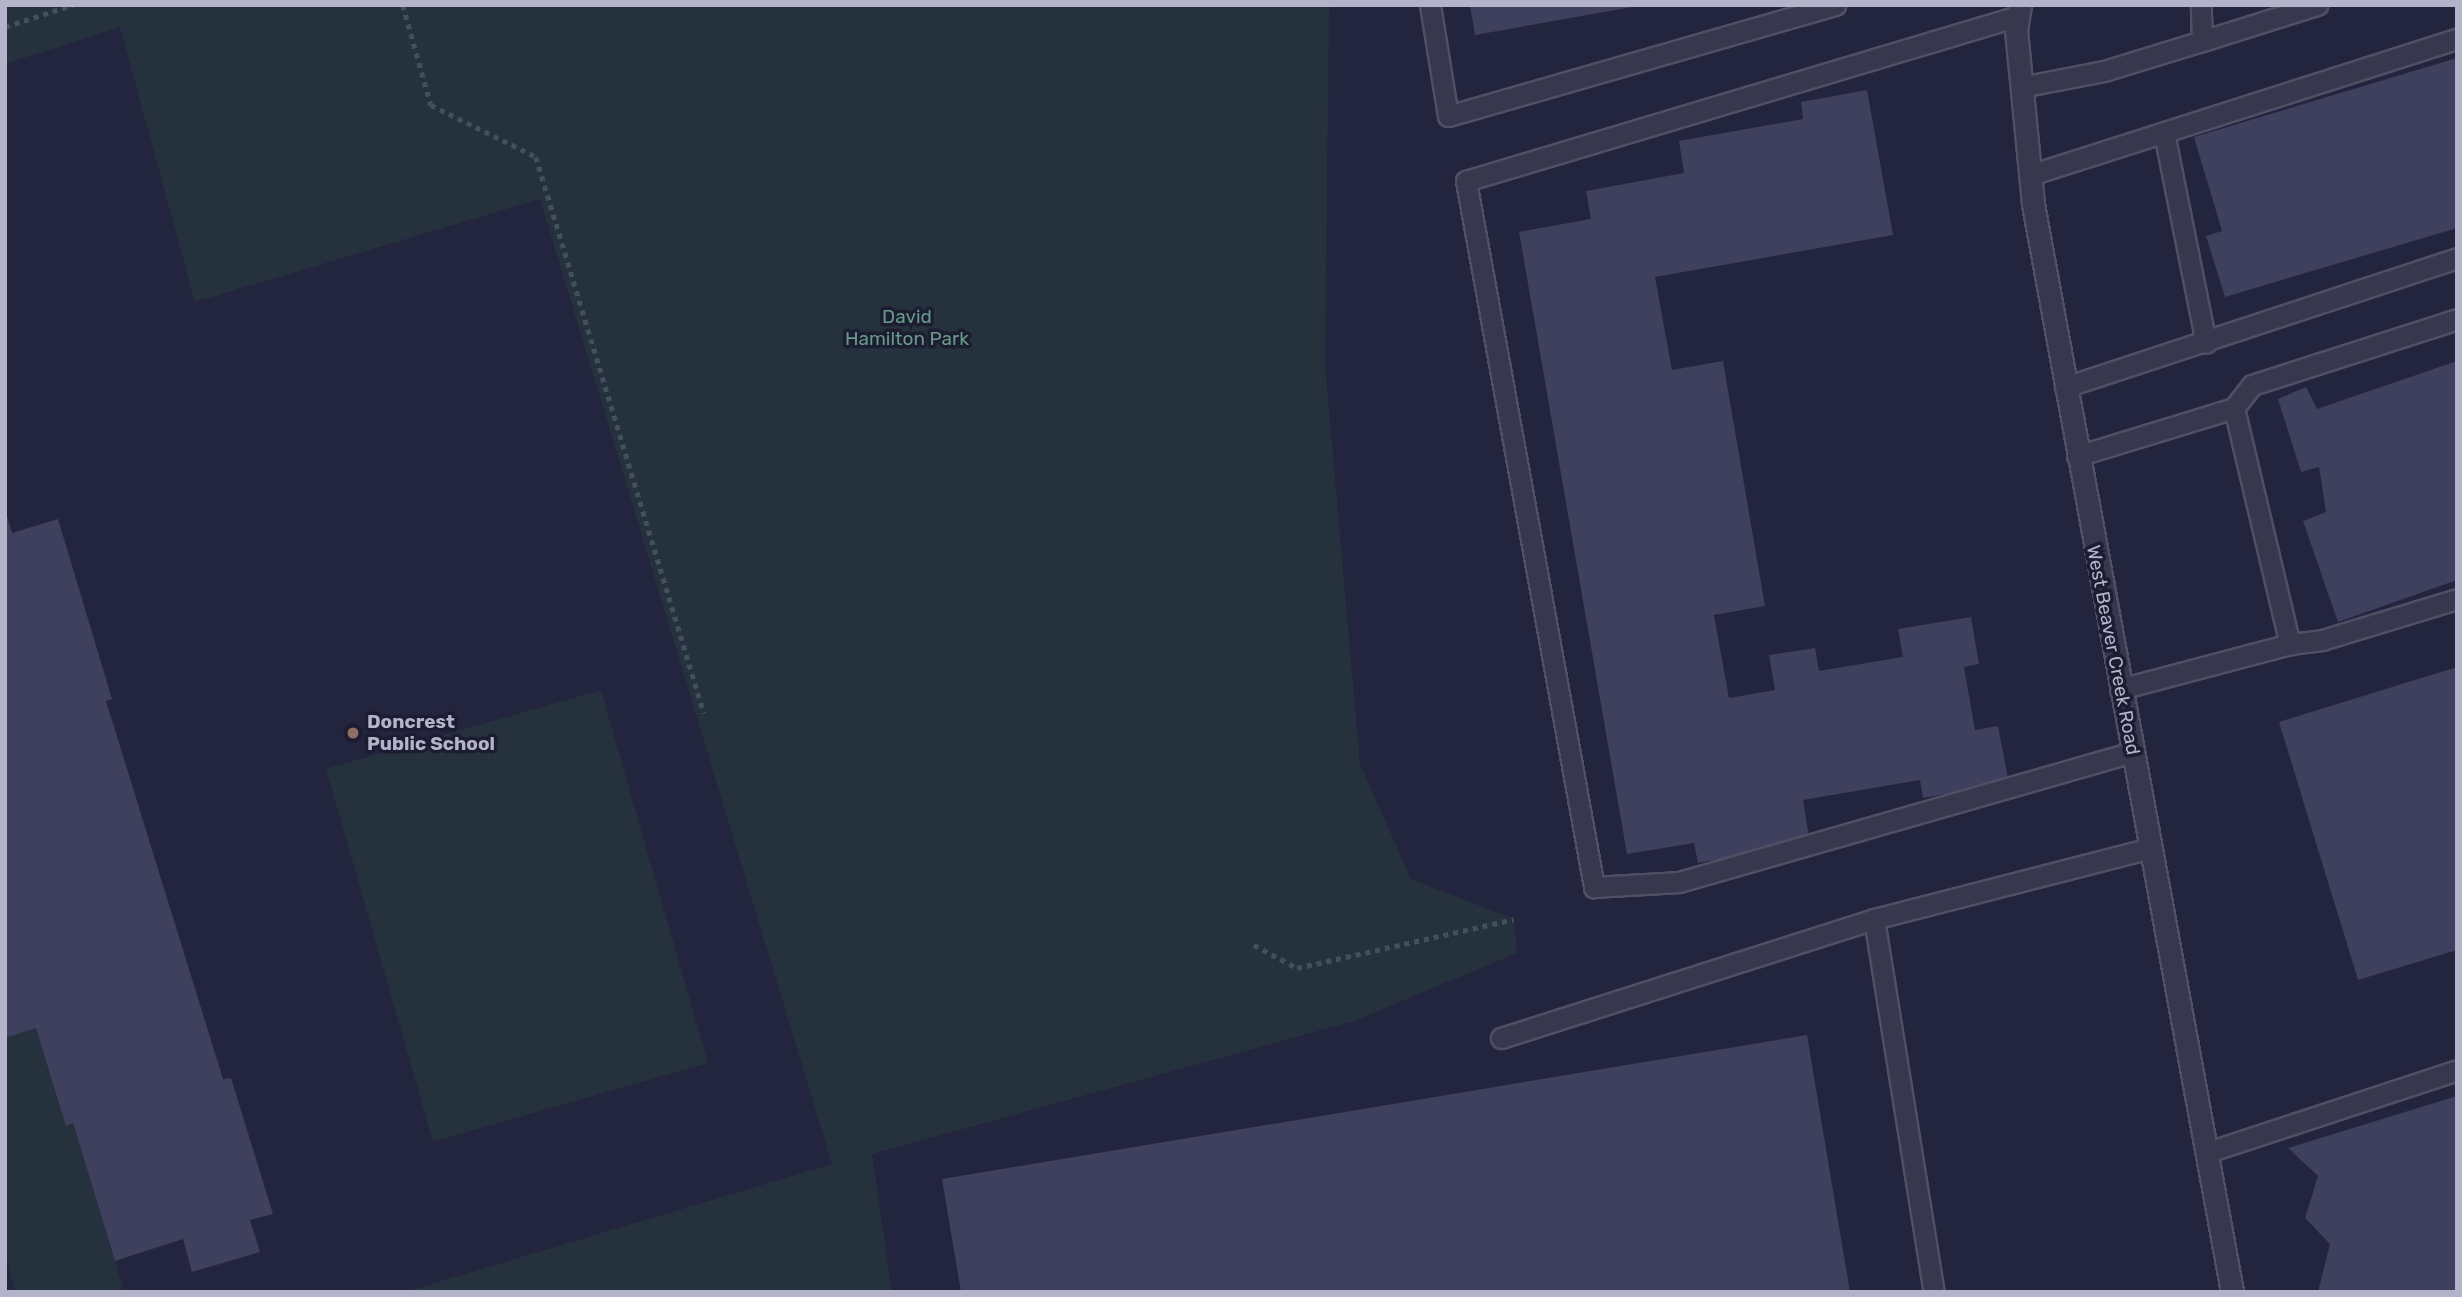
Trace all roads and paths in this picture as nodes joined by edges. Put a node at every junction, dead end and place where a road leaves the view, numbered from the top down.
1 (72, 5) edge
2 (404, 5) edge
3 (1430, 5) edge
4 (1835, 5) edge
5 (2201, 5) edge
6 (2317, 5) edge
7 (2019, 11) edge
8 (5, 27) edge
9 (2457, 39) edge
10 (2202, 41) junction
11 (2021, 87) junction
12 (2164, 133) junction
13 (2030, 175) junction
14 (2457, 258) edge
15 (2457, 320) edge
16 (2206, 343) junction
17 (2065, 387) junction
18 (2234, 408) junction
19 (2077, 456) junction
20 (2457, 599) edge
21 (2290, 644) junction
22 (2120, 689) junction
23 (704, 713) dead end
24 (2133, 752) junction
25 (2151, 849) junction
26 (1514, 919) dead end
27 (1874, 919) junction
28 (1254, 945) dead end
29 (1501, 1038) dead end
30 (2457, 1070) edge
31 (2208, 1152) junction
32 (1934, 1292) edge
33 (2232, 1292) edge

1 - 8 path
2 - 23 path
3 - 4 lane
5 - 10 lane
6 - 10 lane
7 - 11 street, West Beaver Creek Road
7 - 24 lane
9 - 12 lane
10 - 11 lane
11 - 13 street, West Beaver Creek Road
12 - 13 lane
12 - 16 lane
13 - 17 street, West Beaver Creek Road
14 - 16 lane
15 - 18 lane
16 - 17 lane
17 - 19 street, West Beaver Creek Road
18 - 19 lane
18 - 21 lane
19 - 22 street, West Beaver Creek Road
20 - 21 lane
21 - 22 lane
22 - 24 street, West Beaver Creek Road
24 - 25 street, West Beaver Creek Road
25 - 27 lane
25 - 31 street, West Beaver Creek Road
26 - 28 path
27 - 29 lane
27 - 32 lane
30 - 31 lane
31 - 33 street, West Beaver Creek Road

